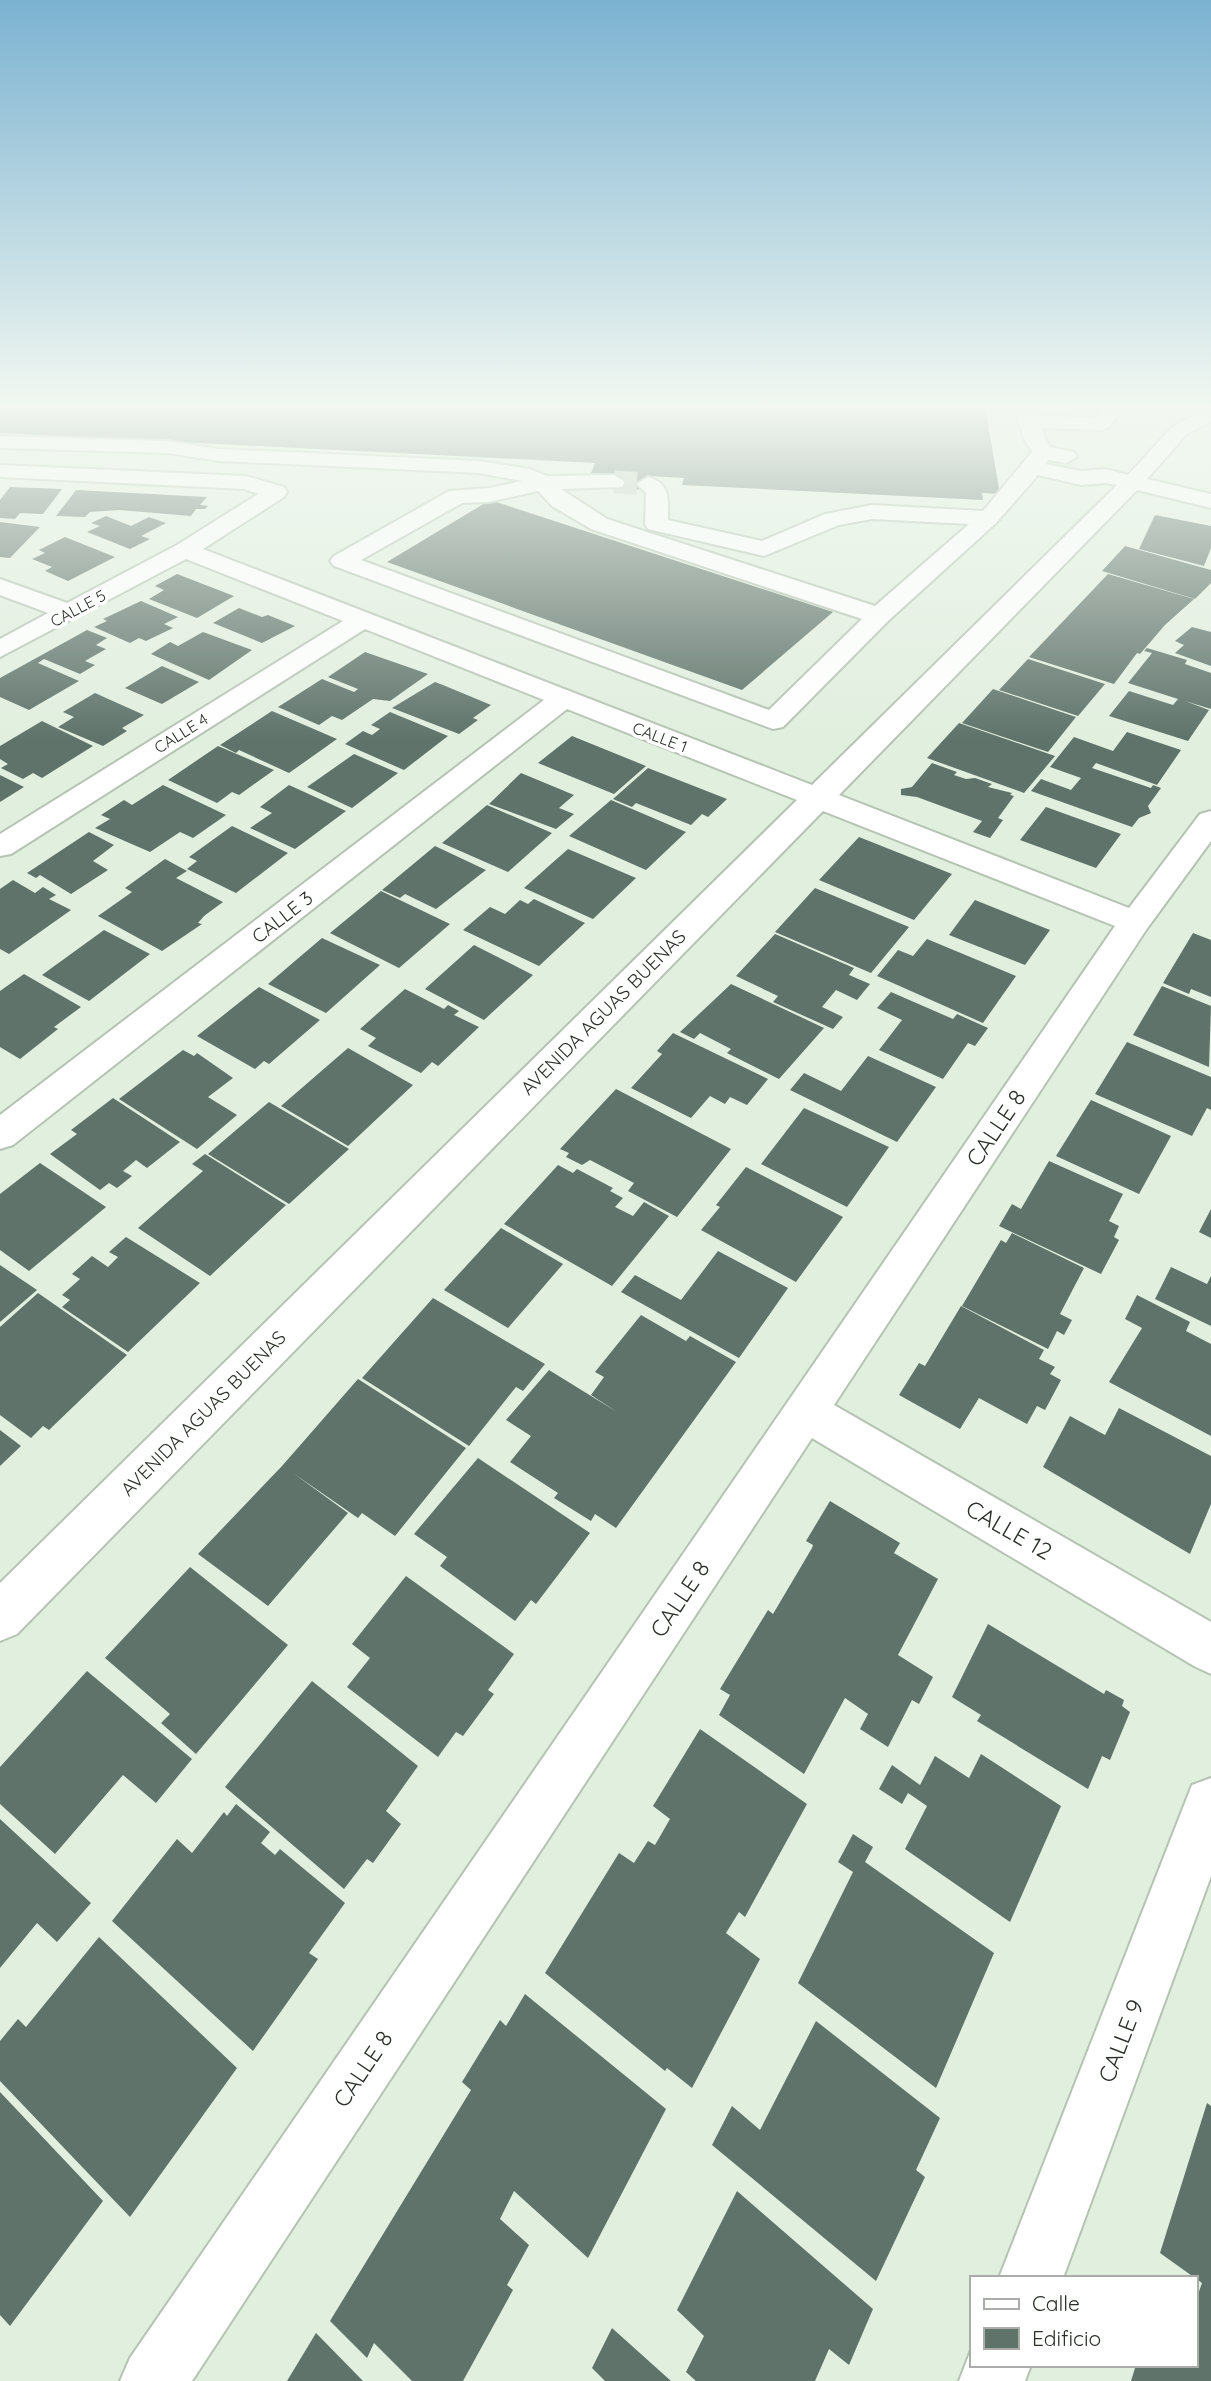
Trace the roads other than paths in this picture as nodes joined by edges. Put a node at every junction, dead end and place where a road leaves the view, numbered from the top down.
1 (235, 518) edge
2 (418, 518) edge
3 (589, 518) edge
4 (652, 518) edge
5 (838, 518) edge
6 (986, 518) edge
7 (1097, 518) edge
8 (650, 532) junction
9 (185, 550) junction
10 (0, 586) edge
11 (69, 613) junction
12 (879, 616) junction
13 (362, 620) junction
14 (0, 649) edge
15 (563, 699) junction
16 (816, 798) junction
17 (1211, 820) edge
18 (0, 847) edge
19 (1135, 922) junction
20 (0, 1135) edge
21 (806, 1412) junction
22 (0, 1617) edge
23 (1211, 1649) edge
24 (1211, 1804) edge
25 (1032, 2276) edge
26 (153, 2381) edge

1 - 9 street, CALLE 5
2 - 12 street
3 - 8 street
4 - 8 street
5 - 8 street
6 - 12 street
7 - 16 street, AVENIDA AGUAS BUENAS
8 - 12 street
9 - 11 street, CALLE 5
9 - 13 street, CALLE 1
10 - 11 street
11 - 14 street, CALLE 5
13 - 15 street, CALLE 1
13 - 18 street, CALLE 4
15 - 16 street, CALLE 1
15 - 20 street, CALLE 3
16 - 19 street, CALLE 1
16 - 22 street, AVENIDA AGUAS BUENAS
17 - 19 street, CALLE 8
19 - 21 street, CALLE 8
21 - 23 street, CALLE 12
21 - 26 street, CALLE 8
24 - 25 street, CALLE 9

